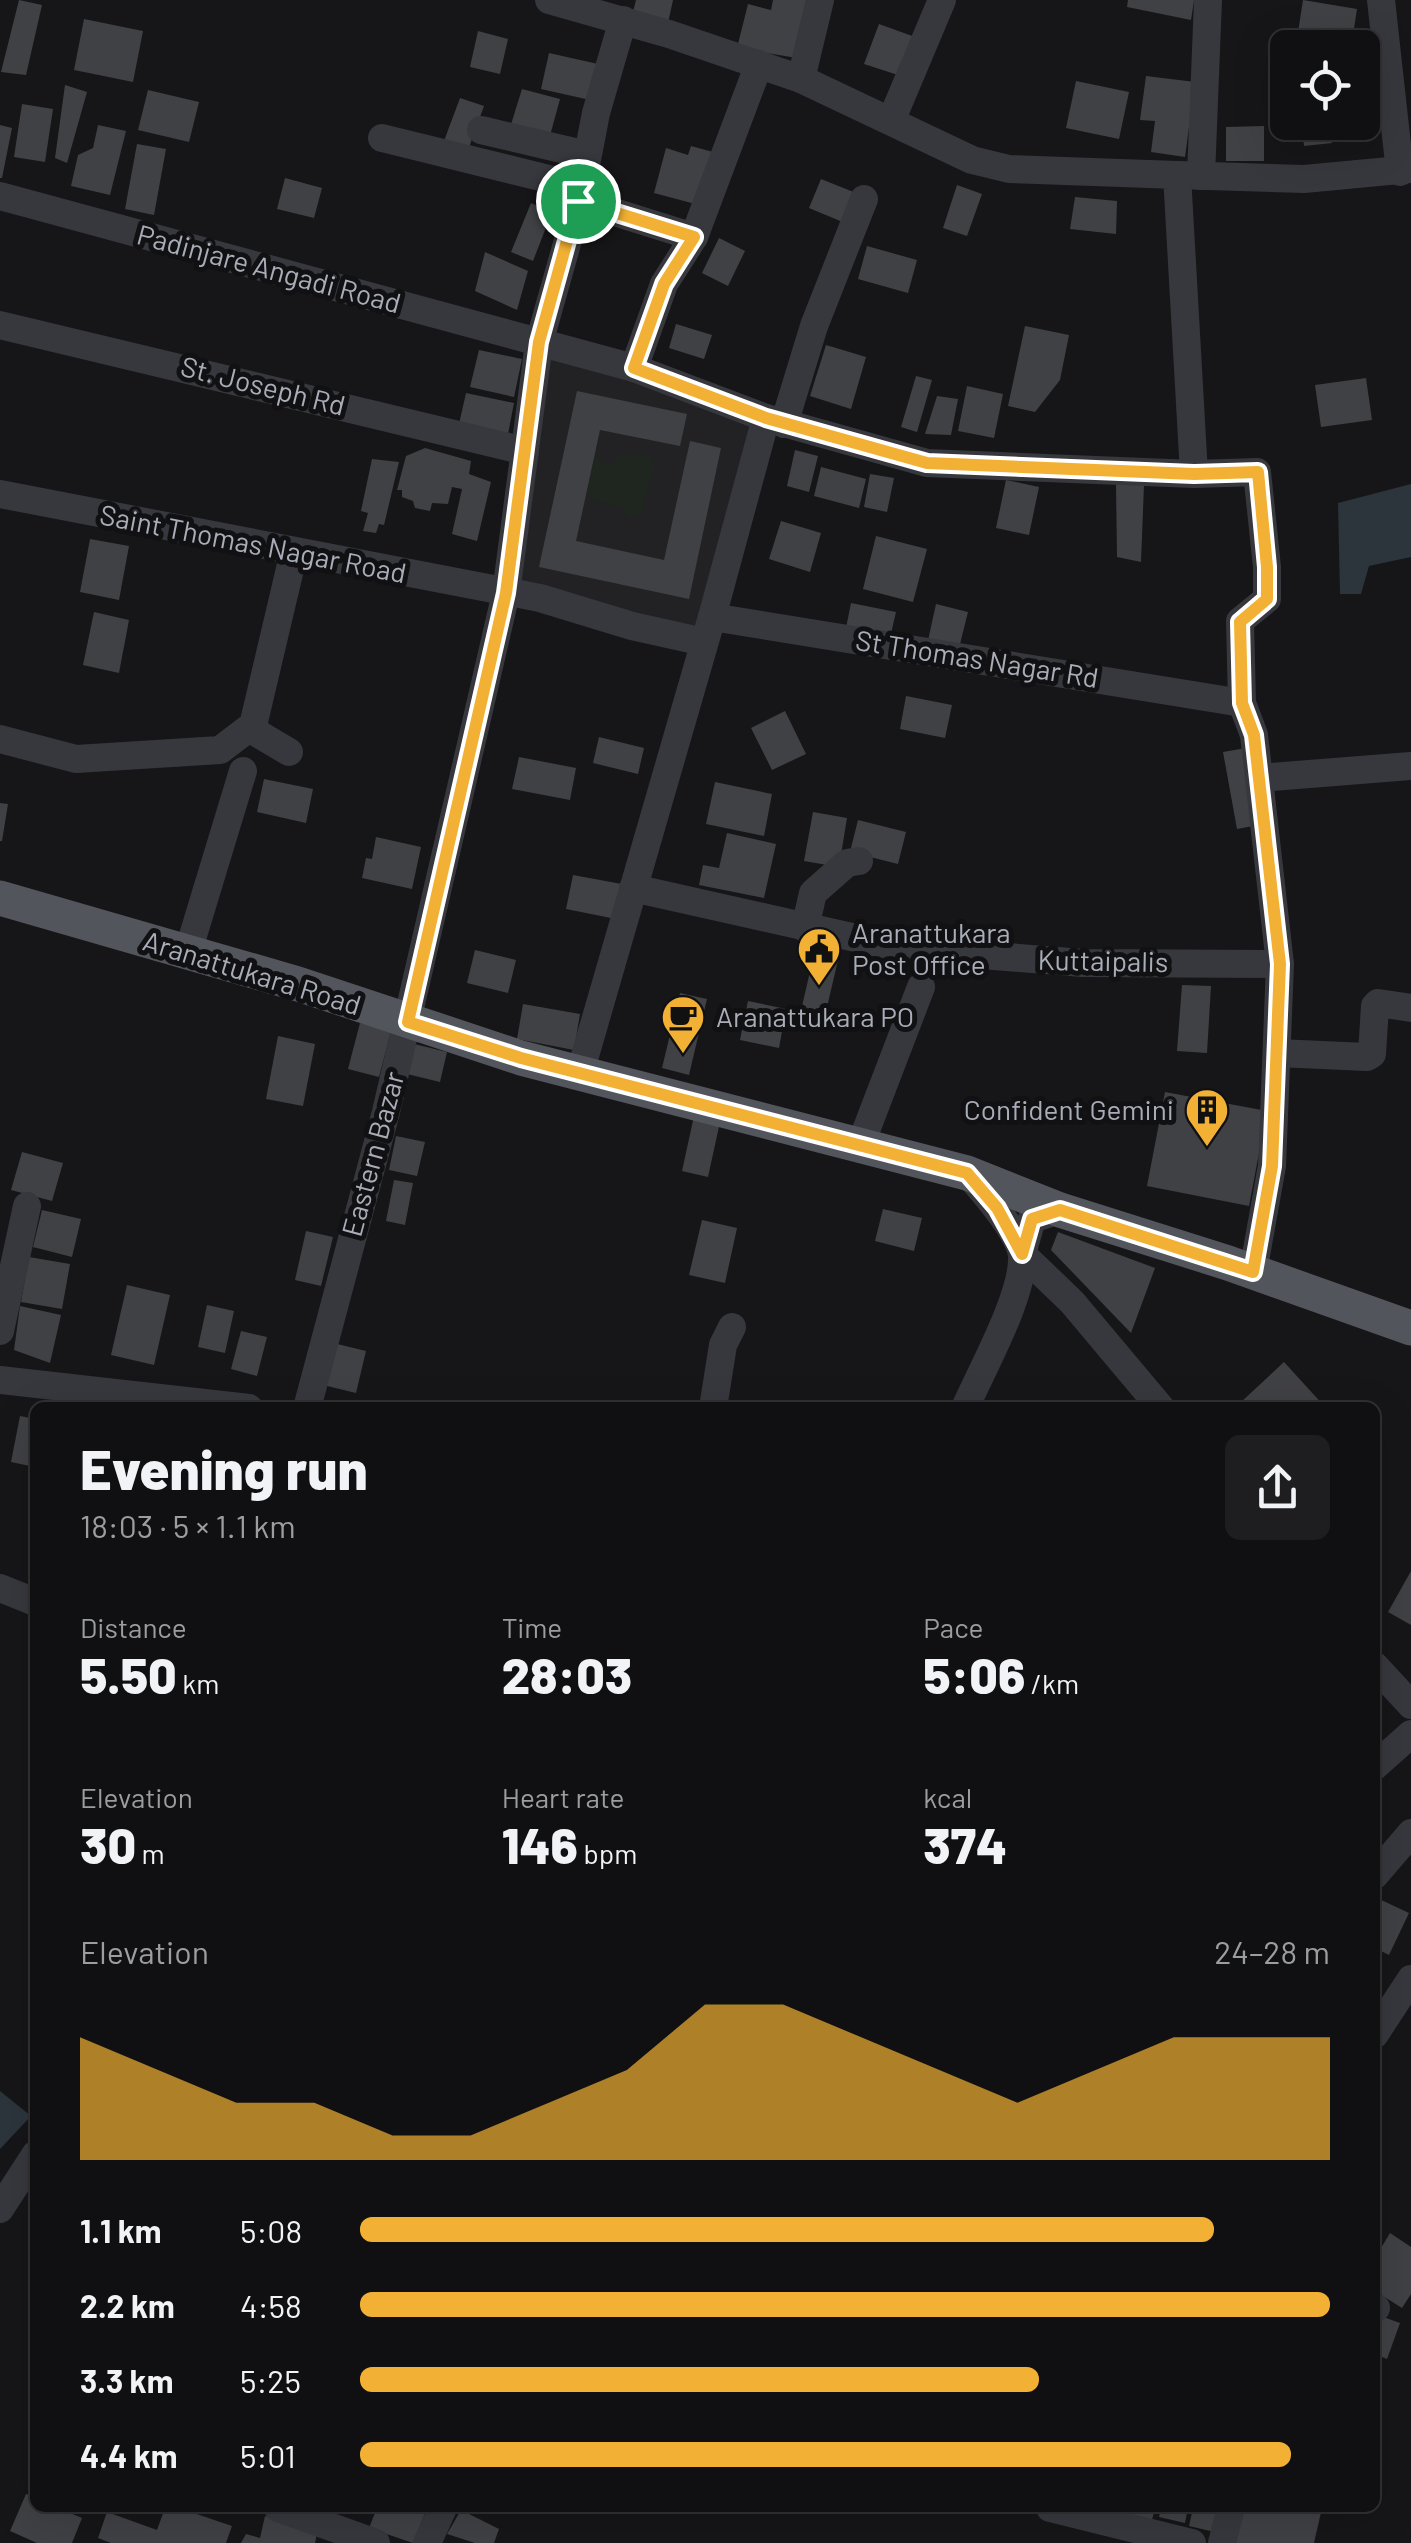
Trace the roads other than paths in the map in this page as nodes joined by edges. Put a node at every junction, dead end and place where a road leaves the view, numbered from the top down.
1 (548, 0) edge
2 (820, 0) edge
3 (942, 0) edge
4 (1208, 0) edge
5 (1381, 0) edge
6 (623, 20) junction
7 (759, 64) junction
8 (801, 79) junction
9 (891, 122) junction
10 (480, 130) dead end
11 (382, 138) dead end
12 (587, 156) junction
13 (1406, 170) edge
14 (1189, 175) junction
15 (580, 194) junction
16 (0, 196) edge
17 (864, 199) dead end
18 (694, 237) junction
19 (0, 324) edge
20 (539, 342) junction
21 (634, 368) junction
22 (775, 421) junction
23 (525, 451) junction
24 (1194, 474) junction
25 (0, 494) edge
26 (294, 552) junction
27 (506, 593) junction
28 (708, 630) junction
29 (1242, 703) junction
30 (253, 725) junction
31 (0, 739) edge
32 (289, 752) dead end
33 (1411, 766) edge
34 (242, 770) dead end
35 (1259, 778) junction
36 (859, 861) dead end
37 (633, 888) junction
38 (0, 898) edge
39 (805, 928) junction
40 (188, 952) junction
41 (1280, 964) junction
42 (921, 987) dead end
43 (1411, 1008) edge
44 (408, 1022) junction
45 (1277, 1053) junction
46 (580, 1072) junction
47 (860, 1146) junction
48 (967, 1173) junction
49 (27, 1206) dead end
50 (1060, 1210) junction
51 (1022, 1254) junction
52 (1253, 1272) junction
53 (732, 1327) dead end
54 (1411, 1328) edge
55 (0, 1331) edge
56 (0, 1380) edge
57 (196, 1402) edge
58 (308, 1402) edge
59 (714, 1402) edge
60 (968, 1402) edge
61 (1156, 1402) edge
62 (0, 1588) edge
63 (30, 1600) edge
64 (1380, 1671) edge
65 (1411, 1705) edge
66 (1411, 1734) edge
67 (1380, 1762) edge
68 (1411, 1833) edge
69 (1380, 1869) edge
70 (1411, 1980) edge
71 (1380, 2026) edge
72 (30, 2163) edge
73 (0, 2209) edge
74 (289, 2512) edge
75 (442, 2512) edge
76 (1066, 2512) edge
77 (1231, 2512) edge
78 (437, 2541) edge
79 (376, 2543) edge
80 (1192, 2543) edge
81 (1222, 2543) edge

1 - 6 street
2 - 8 street
3 - 9 street
4 - 14 street
5 - 13 street
6 - 7 street
6 - 12 street, Eastern Bazar
7 - 8 street
7 - 18 street
8 - 9 street
9 - 14 street
10 - 12 street
11 - 15 street
12 - 15 street, Eastern Bazar
13 - 14 street
14 - 24 street
15 - 18 street
15 - 20 street, Eastern Bazar
16 - 20 street, Padinjare Angadi Road
17 - 22 street
18 - 21 street
19 - 23 street, St. Joseph Rd
20 - 21 street, Padinjare Angadi Road
20 - 23 street, Eastern Bazar
21 - 22 street, Padinjare Angadi Road
22 - 24 street
22 - 28 street
23 - 27 street, Eastern Bazar
24 - 29 street
25 - 26 street, Saint Thomas Nagar Road
26 - 27 street, Saint Thomas Nagar Road
26 - 30 street
27 - 28 street, Saint Thomas Nagar Road
27 - 44 street, Eastern Bazar
28 - 29 street, St Thomas Nagar Rd
28 - 37 street
29 - 35 street
30 - 31 street
30 - 32 street
33 - 35 street
34 - 40 street
35 - 41 street
36 - 39 street
37 - 39 street, Kuttaipalis
37 - 46 street
38 - 40 main road, Aranattukara Road
39 - 41 street, Kuttaipalis
40 - 44 main road, Aranattukara Road
41 - 45 street
42 - 47 street
43 - 45 street
44 - 46 main road, Aranattukara Road
44 - 58 street, Eastern Bazar
45 - 52 street
46 - 47 main road, Aranattukara Road
47 - 48 main road, Aranattukara Road
48 - 50 main road, Aranattukara Road
48 - 51 street
49 - 55 street
50 - 51 street
50 - 52 main road, Aranattukara Road
51 - 60 street
51 - 61 street
52 - 54 main road, Aranattukara Road
53 - 59 street
56 - 57 street
62 - 63 street
64 - 65 street
66 - 67 street
68 - 69 street
70 - 71 street
72 - 73 street
74 - 79 street
75 - 78 street
76 - 80 street
77 - 81 street

